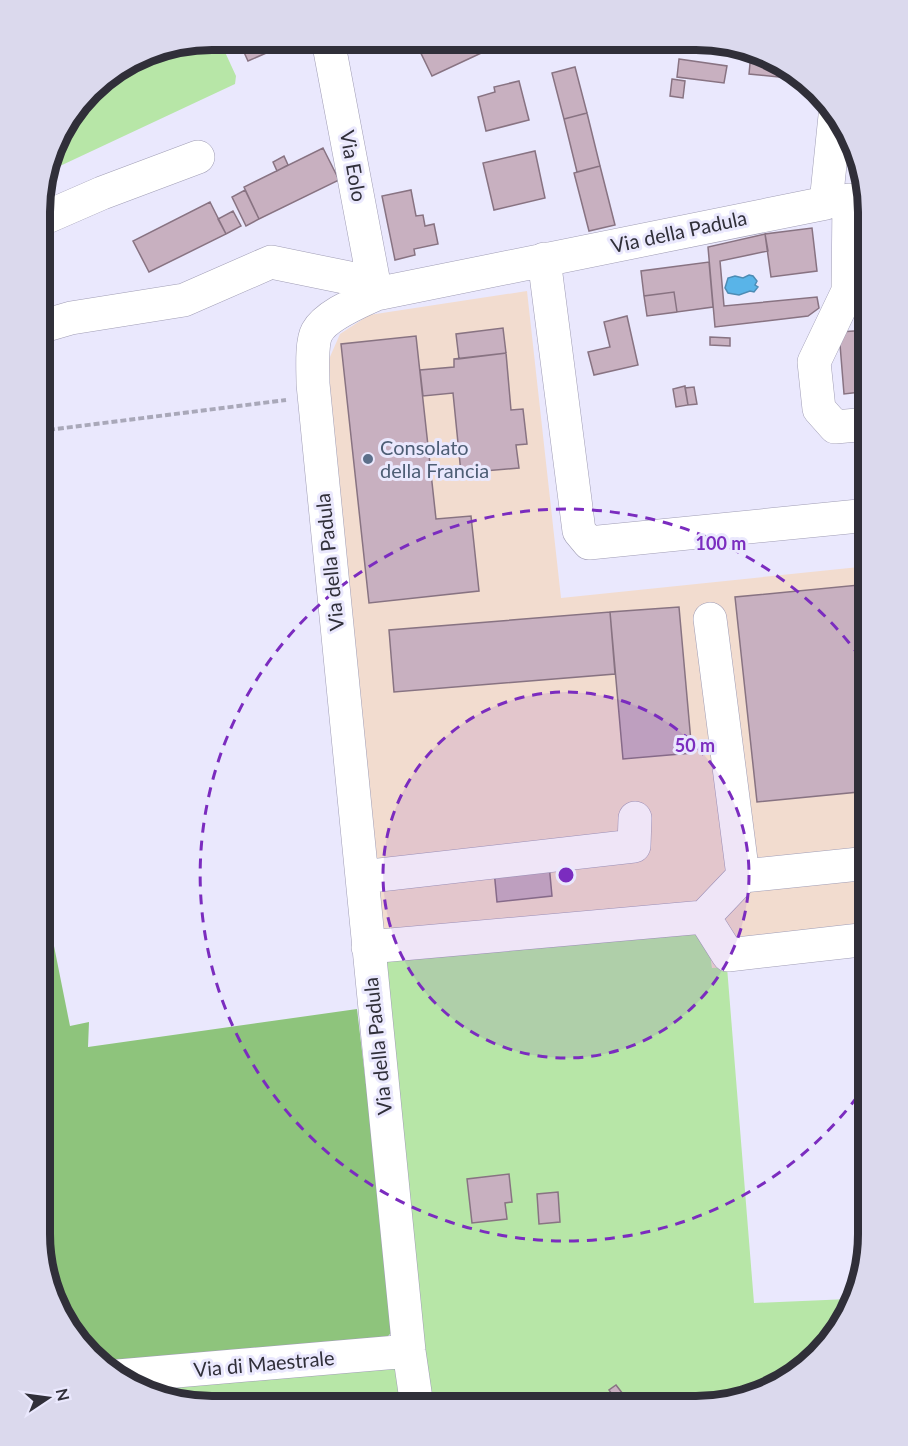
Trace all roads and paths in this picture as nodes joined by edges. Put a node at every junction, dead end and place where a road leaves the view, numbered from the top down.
1 (330, 50) edge
2 (837, 130) edge
3 (198, 157) dead end
4 (847, 201) edge
5 (50, 216) edge
6 (544, 259) junction
7 (376, 294) junction
8 (50, 324) edge
9 (314, 397) junction
10 (858, 425) edge
11 (50, 430) edge
12 (858, 516) edge
13 (710, 619) dead end
14 (635, 818) dead end
15 (858, 864) edge
16 (743, 876) junction
17 (362, 877) junction
18 (704, 917) junction
19 (858, 940) edge
20 (368, 947) junction
21 (409, 1351) junction
22 (130, 1375) edge
23 (416, 1396) edge

1 - 7 street, Via Eolo
2 - 4 street
3 - 5 street
4 - 6 street, Via della Padula
4 - 10 street
6 - 7 street, Via della Padula
6 - 12 street
7 - 8 street
7 - 9 street, Via della Padula
9 - 11 path
9 - 17 street, Via della Padula
13 - 16 street
14 - 17 street
15 - 16 street
16 - 18 street
17 - 20 street, Via della Padula
18 - 19 street
18 - 20 street
20 - 21 street, Via della Padula
21 - 22 street, Via di Maestrale
21 - 23 street, Via della Padula

